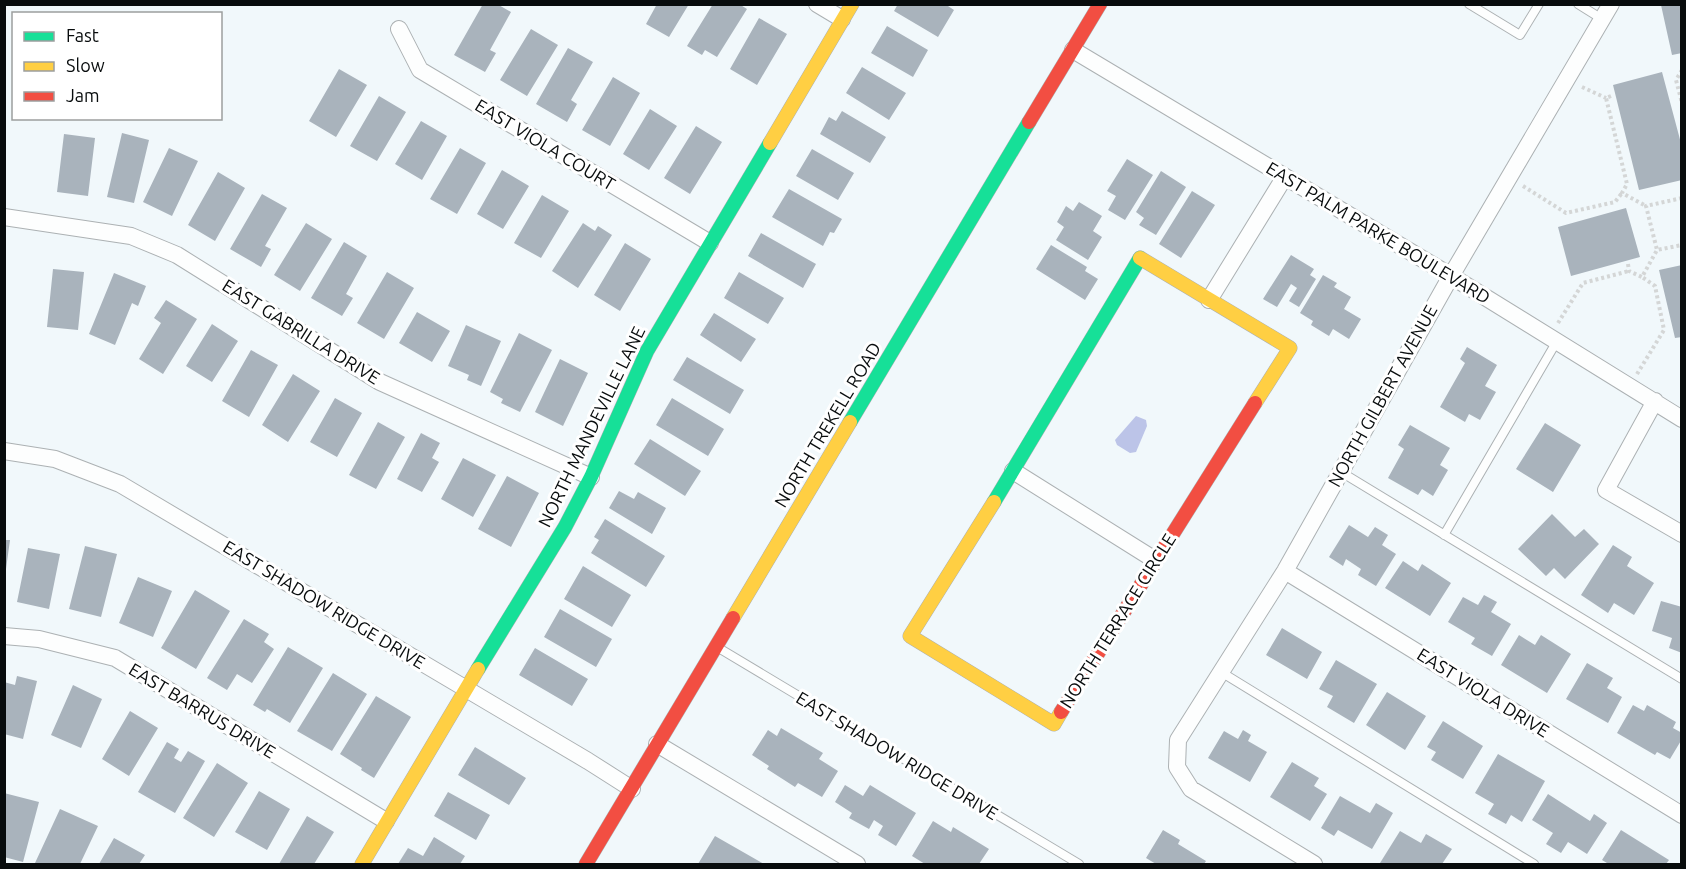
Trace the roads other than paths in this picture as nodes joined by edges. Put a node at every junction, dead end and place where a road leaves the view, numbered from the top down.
1 (817, 4) edge
2 (852, 4) edge
3 (1100, 4) edge
4 (1469, 4) edge
5 (1539, 4) edge
6 (1578, 4) edge
7 (1607, 12) edge
8 (842, 19) junction
9 (399, 29) dead end
10 (1072, 51) junction
11 (1284, 178) junction
12 (4, 217) edge
13 (710, 243) junction
14 (1451, 276) junction
15 (1209, 300) junction
16 (1553, 339) junction
17 (1655, 401) junction
18 (1682, 418) edge
19 (4, 451) edge
20 (1013, 471) junction
21 (1341, 472) junction
22 (591, 477) junction
23 (1682, 534) edge
24 (1444, 535) junction
25 (1155, 560) junction
26 (1285, 571) junction
27 (4, 636) edge
28 (716, 647) junction
29 (1221, 672) junction
30 (1682, 679) edge
31 (466, 689) junction
32 (657, 744) junction
33 (632, 789) junction
34 (1682, 815) edge
35 (386, 821) junction
36 (362, 864) edge
37 (586, 864) edge
38 (857, 864) edge
39 (1078, 864) edge
40 (1314, 864) edge
41 (1534, 864) edge

1 - 8 street
2 - 8 street, NORTH MANDEVILLE LANE
3 - 10 street, NORTH TREKELL ROAD
4 - 5 lane
6 - 7 lane
7 - 14 street, NORTH GILBERT AVENUE
8 - 13 street, NORTH MANDEVILLE LANE
9 - 13 street, EAST VIOLA COURT
10 - 11 street, EAST PALM PARKE BOULEVARD
10 - 28 street, NORTH TREKELL ROAD
11 - 14 street, EAST PALM PARKE BOULEVARD
11 - 15 street
12 - 22 street, EAST GABRILLA DRIVE
13 - 22 street, NORTH MANDEVILLE LANE
14 - 16 street, EAST PALM PARKE BOULEVARD
14 - 21 street, NORTH GILBERT AVENUE
15 - 20 street, NORTH TERRACE CIRCLE
15 - 25 street, NORTH TERRACE CIRCLE
16 - 17 street, EAST PALM PARKE BOULEVARD
16 - 24 lane
17 - 18 street, EAST PALM PARKE BOULEVARD
17 - 23 street
19 - 31 street, EAST SHADOW RIDGE DRIVE
20 - 25 street
20 - 25 street, NORTH TERRACE CIRCLE
21 - 24 lane
21 - 26 street, NORTH GILBERT AVENUE
22 - 31 street, NORTH MANDEVILLE LANE
24 - 30 lane
26 - 29 street, NORTH GILBERT AVENUE
26 - 34 street, EAST VIOLA DRIVE
27 - 35 street, EAST BARRUS DRIVE
28 - 32 street, NORTH TREKELL ROAD
28 - 39 lane, EAST SHADOW RIDGE DRIVE
29 - 40 street, NORTH GILBERT AVENUE
29 - 41 lane
31 - 33 street, EAST SHADOW RIDGE DRIVE
31 - 35 street, NORTH MANDEVILLE LANE
32 - 33 street, NORTH TREKELL ROAD
32 - 38 street
33 - 37 street, NORTH TREKELL ROAD
35 - 36 street, NORTH MANDEVILLE LANE

